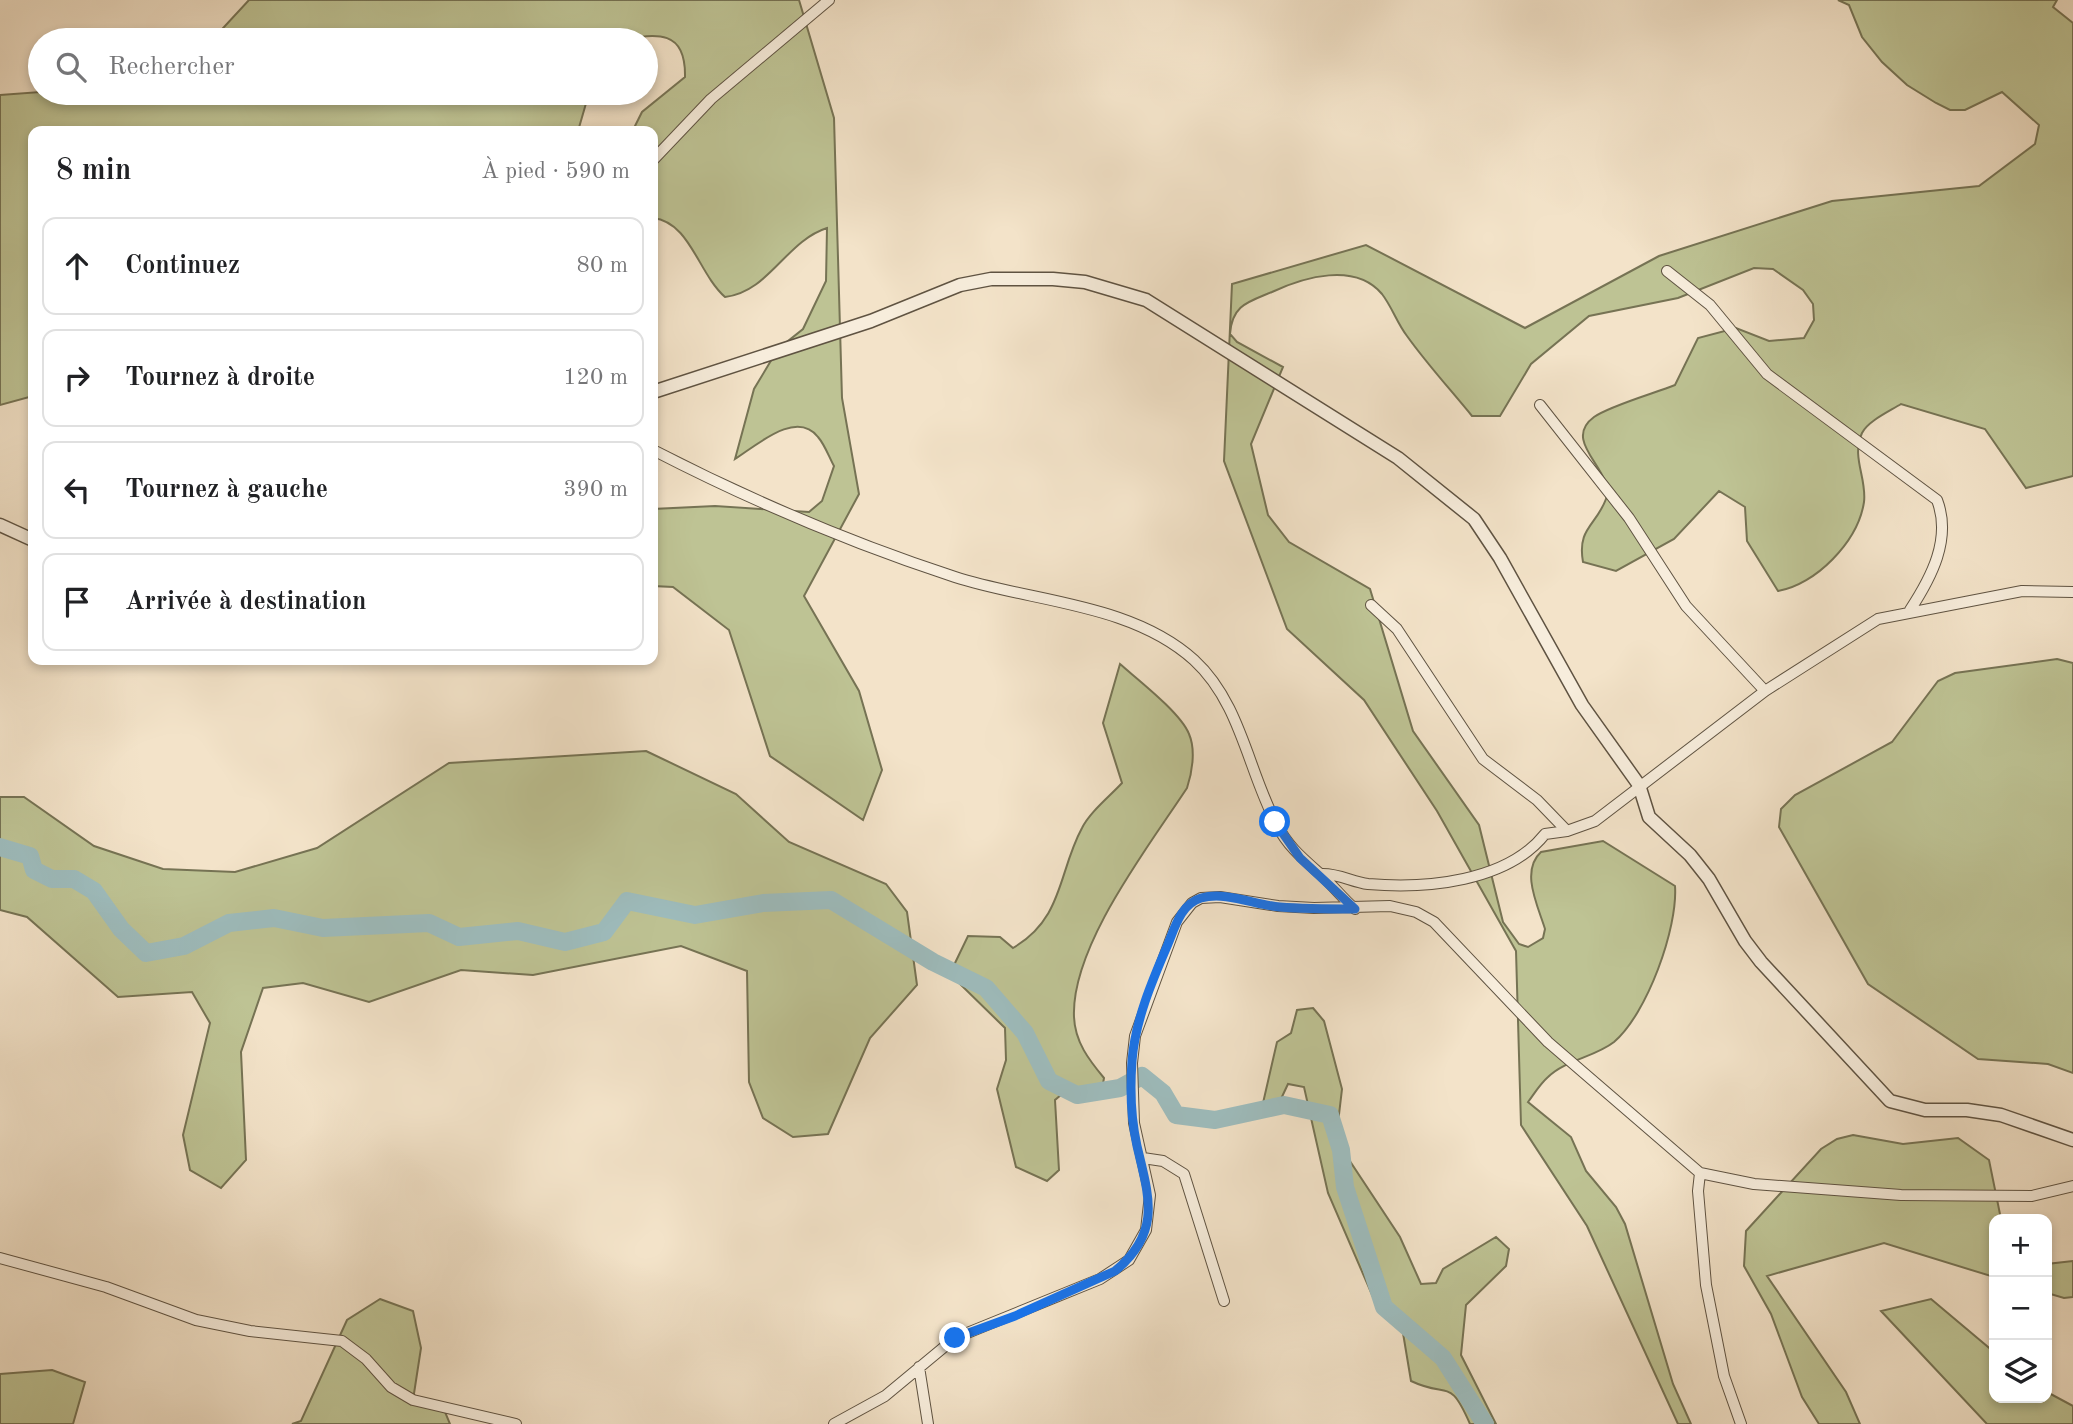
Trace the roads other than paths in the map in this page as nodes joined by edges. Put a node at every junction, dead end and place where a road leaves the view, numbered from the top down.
1 (829, 0) edge
2 (658, 155) edge
3 (1667, 271) dead end
4 (658, 390) edge
5 (1540, 405) dead end
6 (658, 452) edge
7 (0, 525) edge
8 (28, 538) edge
9 (2073, 592) edge
10 (1371, 605) dead end
11 (1910, 610) junction
12 (1765, 691) junction
13 (1639, 785) junction
14 (1567, 831) junction
15 (1321, 874) junction
16 (1355, 909) junction
17 (2073, 1140) edge
18 (1143, 1158) junction
19 (1700, 1172) junction
20 (2073, 1186) edge
21 (0, 1258) edge
22 (1224, 1301) dead end
23 (919, 1367) junction
24 (516, 1424) edge
25 (834, 1424) edge
26 (928, 1424) edge
27 (1741, 1424) edge

1 - 2 street
3 - 11 street
4 - 13 street
5 - 12 street
6 - 15 street
7 - 8 street
9 - 11 street
10 - 14 street
11 - 12 street
12 - 13 street
13 - 14 street
13 - 17 street
14 - 15 street
15 - 16 street
16 - 18 street
16 - 19 street
18 - 22 street
18 - 23 street
19 - 20 street
19 - 27 street
21 - 24 street
23 - 25 street
23 - 26 street

